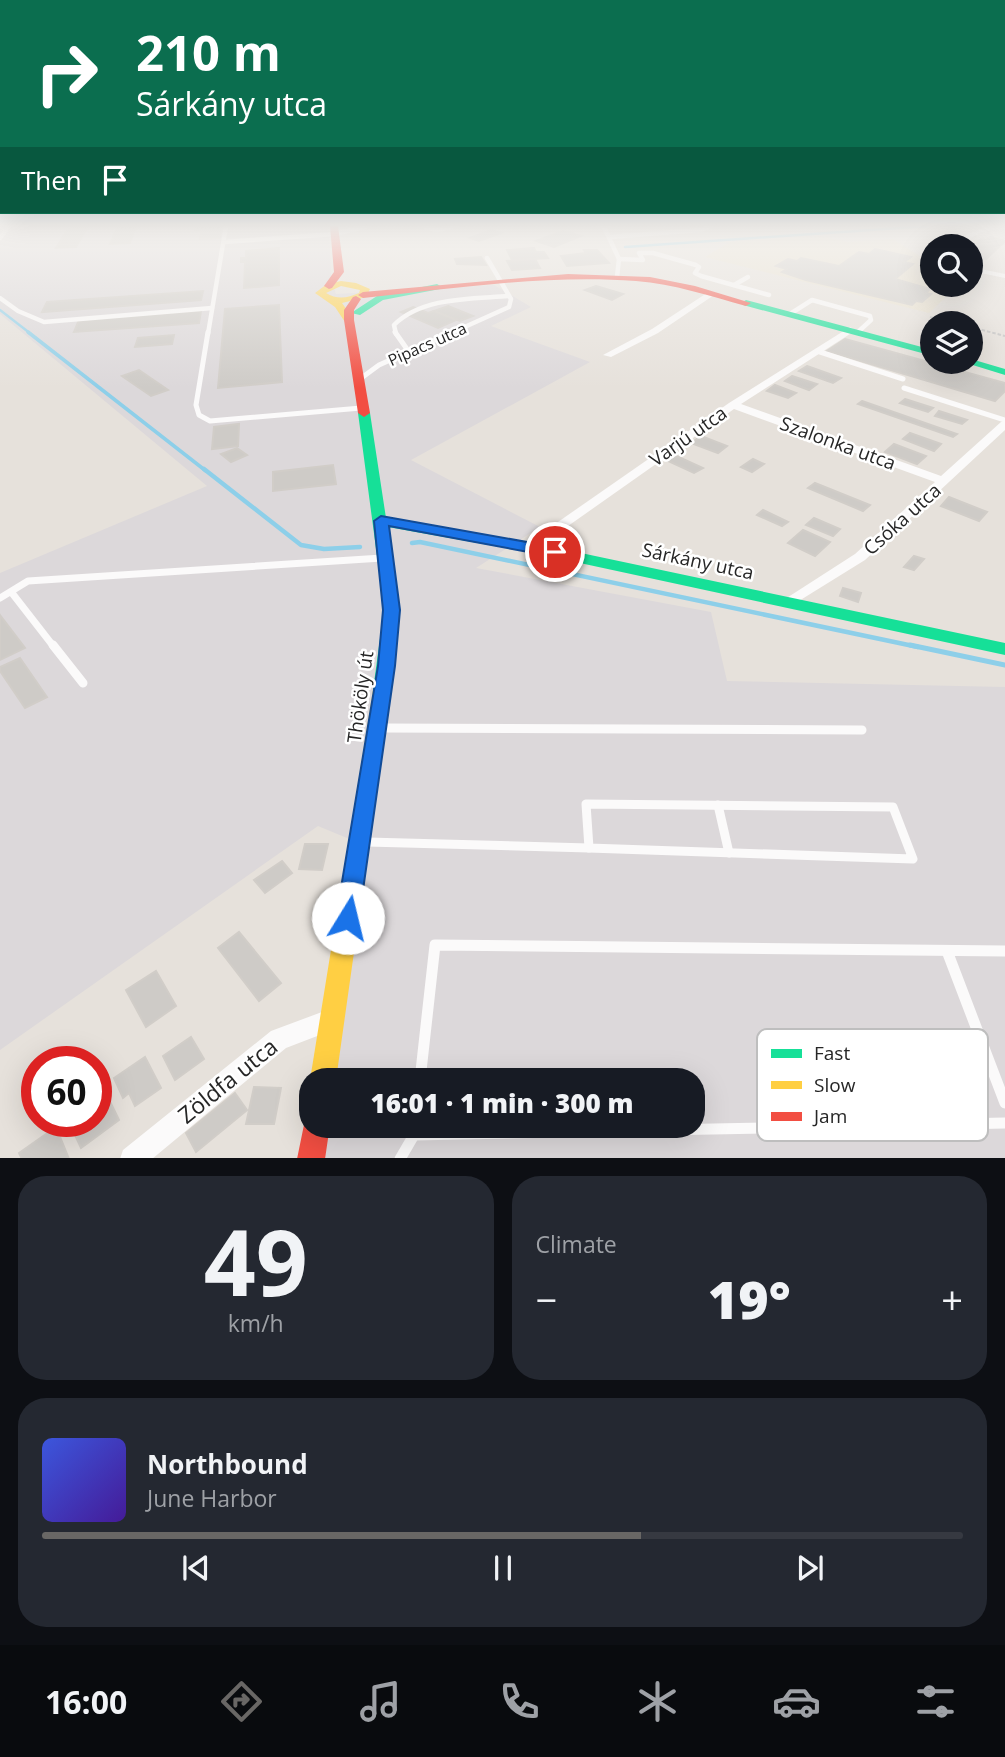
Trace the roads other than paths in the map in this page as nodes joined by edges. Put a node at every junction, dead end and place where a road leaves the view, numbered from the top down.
1 (217, 280) edge
2 (336, 280) edge
3 (348, 280) edge
4 (499, 280) edge
5 (586, 280) edge
6 (657, 280) edge
7 (716, 280) edge
8 (743, 280) edge
9 (734, 285) junction
10 (443, 286) junction
11 (504, 288) junction
12 (359, 291) junction
13 (330, 293) junction
14 (713, 293) junction
15 (769, 295) dead end
16 (0, 298) edge
17 (212, 308) junction
18 (790, 314) junction
19 (349, 320) junction
20 (854, 331) junction
21 (920, 349) edge
22 (817, 351) junction
23 (409, 352) junction
24 (608, 355) dead end
25 (983, 366) edge
26 (1005, 372) edge
27 (359, 379) junction
28 (903, 379) dead end
29 (904, 388) dead end
30 (733, 405) junction
31 (364, 408) junction
32 (1005, 422) edge
33 (943, 481) junction
34 (381, 521) junction
35 (529, 547) junction
36 (386, 557) junction
37 (12, 593) junction
38 (0, 598) edge
39 (789, 601) junction
40 (1005, 649) edge
41 (83, 683) dead end
42 (377, 727) junction
43 (862, 730) dead end
44 (718, 805) junction
45 (359, 843) junction
46 (589, 849) junction
47 (729, 853) junction
48 (947, 951) junction
49 (1005, 951) edge
50 (332, 1019) junction
51 (977, 1029) edge
52 (988, 1058) edge
53 (325, 1068) edge
54 (421, 1068) edge
55 (1005, 1103) edge
56 (757, 1126) edge
57 (705, 1127) edge
58 (314, 1138) edge
59 (410, 1138) edge
60 (132, 1158) edge
61 (311, 1158) edge
62 (400, 1158) edge

1 - 17 lane
2 - 13 main road
3 - 12 main road
4 - 11 lane
5 - 11 main road
6 - 14 main road
7 - 9 lane
8 - 9 lane
9 - 15 lane
10 - 11 main road
10 - 12 main road
10 - 19 main road
11 - 23 lane, Pipacs utca
11 - 23 lane
12 - 13 main road
12 - 19 main road, Thököly út
13 - 19 main road
14 - 18 main road
14 - 24 street
16 - 17 lane
17 - 31 lane
18 - 20 main road
18 - 20 lane
19 - 27 main road, Thököly út
20 - 21 main road
20 - 22 street, Varjú utca
22 - 28 lane
22 - 30 street, Varjú utca
23 - 27 lane, Pipacs utca
25 - 26 main road
27 - 31 main road, Thököly út
29 - 32 lane
30 - 33 street, Szalonka utca
30 - 35 street, Varjú utca
31 - 34 main road, Thököly út
32 - 33 street, Csóka utca
33 - 39 street, Csóka utca
34 - 35 main road, Sárkány utca
34 - 36 main road, Thököly út
35 - 39 main road, Sárkány utca
36 - 37 lane
36 - 42 main road, Thököly út
37 - 38 lane
37 - 41 lane
39 - 40 main road, Sárkány utca
42 - 43 lane
42 - 45 main road, Thököly út
44 - 46 lane
44 - 47 lane
44 - 47 lane
45 - 46 lane
45 - 50 main road, Thököly út
46 - 47 lane
48 - 49 lane
48 - 51 lane
48 - 54 lane
50 - 53 main road, Thököly út
50 - 60 street, Zöldfa utca
52 - 55 lane
56 - 57 lane
58 - 61 main road
59 - 62 lane

